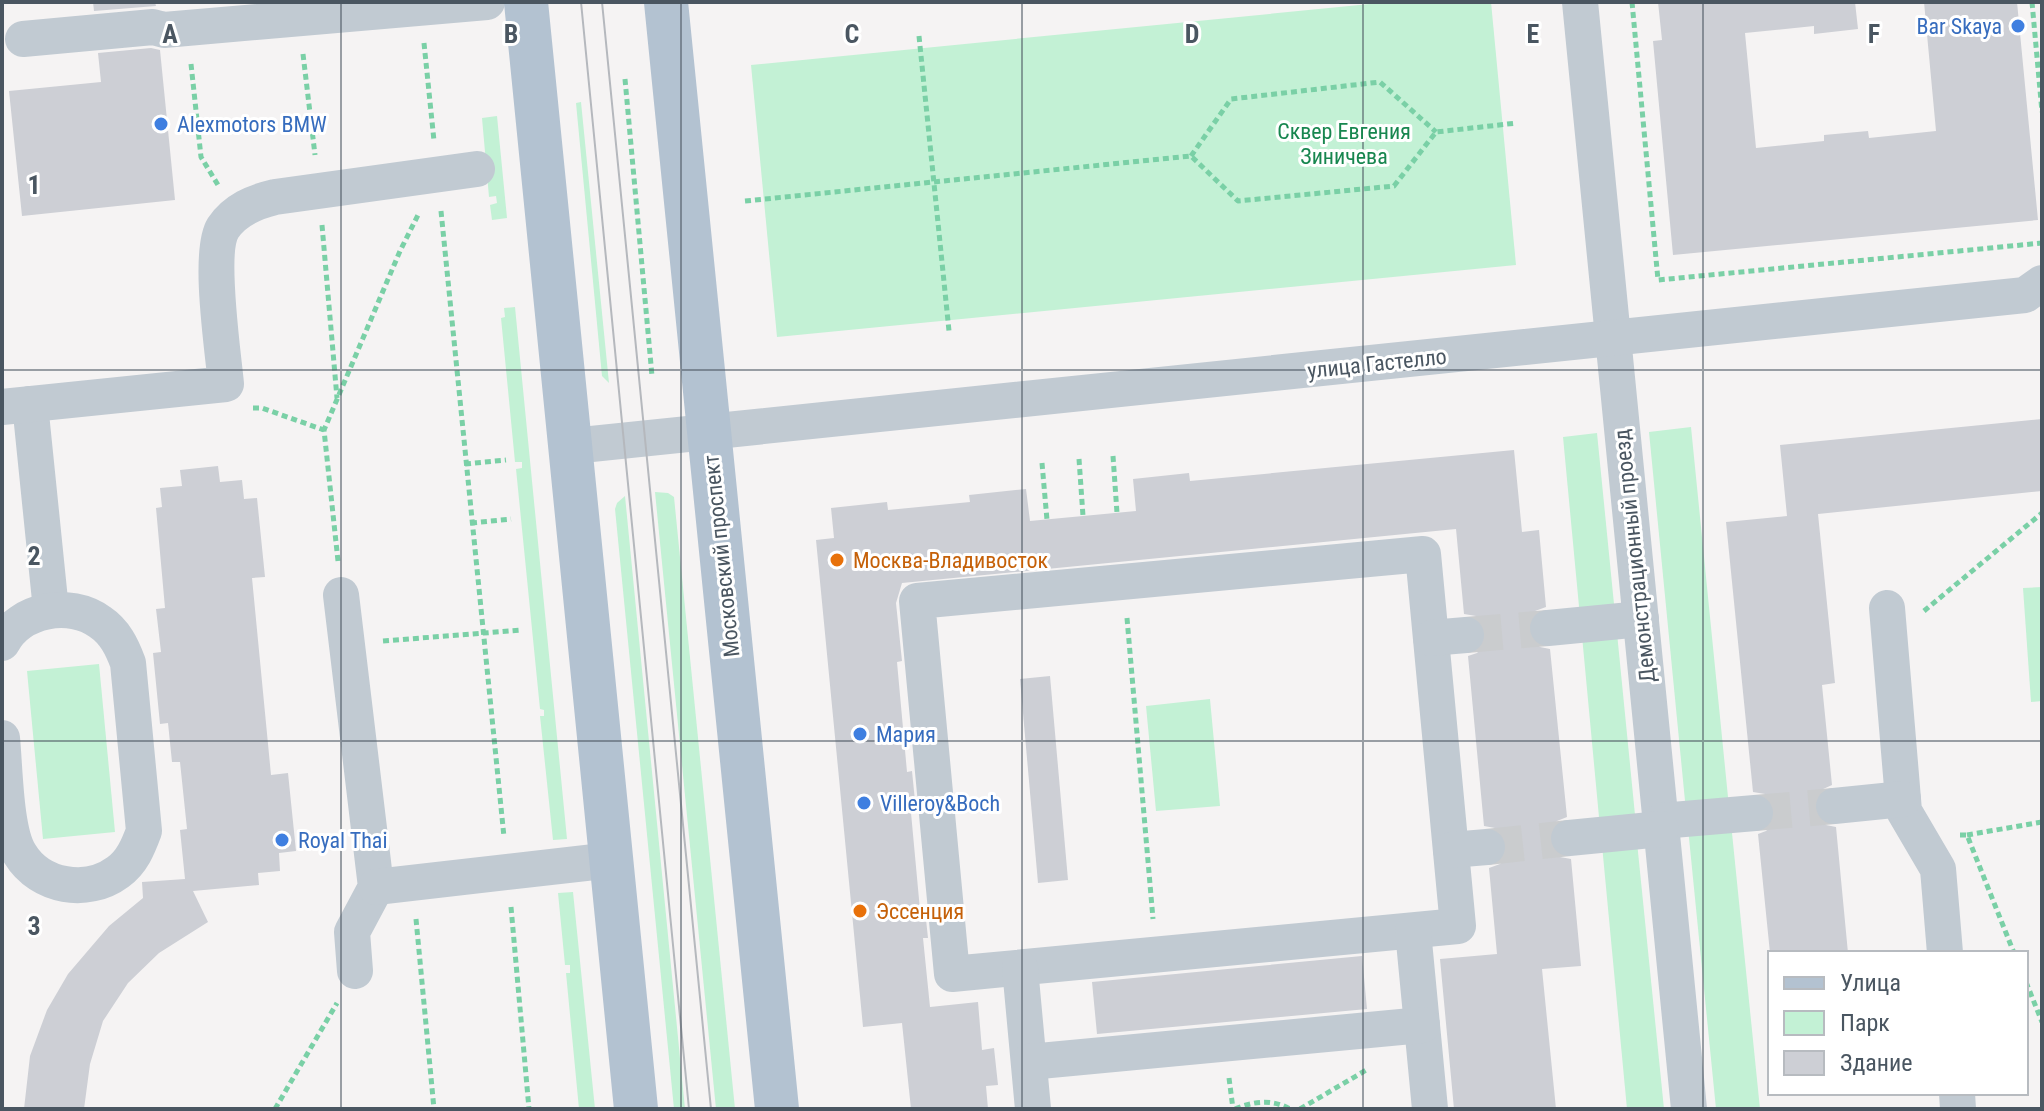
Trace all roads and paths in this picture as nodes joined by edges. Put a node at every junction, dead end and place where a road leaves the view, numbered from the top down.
1 (487, 2) edge
2 (526, 2) edge
3 (666, 2) edge
4 (1580, 2) edge
5 (1632, 2) edge
6 (2032, 2) edge
7 (421, 7) junction
8 (187, 27) junction
9 (919, 36) dead end
10 (23, 39) dead end
11 (625, 79) dead end
12 (2042, 112) edge
13 (1517, 123) dead end
14 (1436, 132) junction
15 (435, 144) dead end
16 (1191, 156) junction
17 (477, 169) dead end
18 (933, 182) junction
19 (745, 201) dead end
20 (441, 205) dead end
21 (419, 213) dead end
22 (235, 214) junction
23 (2042, 243) edge
24 (2042, 283) edge
25 (949, 331) dead end
26 (1613, 338) junction
27 (652, 376) dead end
28 (16, 406) edge
29 (708, 432) junction
30 (572, 446) junction
31 (1113, 456) dead end
32 (1079, 459) dead end
33 (506, 460) dead end
34 (1042, 463) dead end
35 (465, 464) junction
36 (1117, 513) dead end
37 (2042, 513) edge
38 (1083, 516) dead end
39 (511, 519) dead end
40 (1047, 520) dead end
41 (471, 523) junction
42 (1123, 582) junction
43 (341, 595) joint
44 (51, 610) junction
45 (1641, 619) junction
46 (1888, 624) joint
47 (1548, 628) tunnel mouth
48 (522, 630) dead end
49 (482, 634) junction
50 (2, 643) edge
51 (347, 644) junction
52 (2, 738) edge
53 (1903, 799) junction
54 (1834, 806) tunnel mouth
55 (1755, 813) tunnel mouth
56 (2042, 822) edge
57 (1661, 825) junction
58 (1967, 835) dead end
59 (1569, 838) tunnel mouth
60 (1487, 847) tunnel mouth
61 (1451, 850) junction
62 (612, 860) junction
63 (507, 870) junction
64 (412, 883) junction
65 (376, 887) junction
66 (1413, 931) junction
67 (1945, 951) edge
68 (1156, 955) junction
69 (1020, 968) junction
70 (355, 971) joint
71 (2028, 987) edge
72 (2042, 1022) edge
73 (1422, 1025) junction
74 (1029, 1062) junction
75 (1369, 1068) dead end
76 (275, 1109) edge
77 (434, 1109) edge
78 (529, 1109) edge
79 (636, 1109) edge
80 (777, 1109) edge
81 (1033, 1109) edge
82 (1235, 1109) edge
83 (1290, 1109) edge
84 (1300, 1109) edge
85 (1430, 1109) edge
86 (1689, 1109) edge

1 - 7 street
2 - 30 main road
3 - 29 main road, Московский проспект
4 - 26 street, Демонстрационный проезд
5 - 23 path
6 - 12 path
7 - 8 street
7 - 15 path
8 - 10 street
8 - 22 path
9 - 18 path
11 - 27 path
13 - 14 path
14 - 16 path
14 - 16 path
16 - 18 path
17 - 22 street
18 - 19 path
18 - 25 path
20 - 35 path
21 - 43 path
22 - 28 street
24 - 26 street, улица Гастелло
26 - 29 street, улица Гастелло
26 - 45 street, Демонстрационный проезд
28 - 44 street
29 - 30 street, улица Гастелло
29 - 80 main road, Московский проспект
30 - 62 main road
31 - 36 path
32 - 38 path
33 - 35 path
34 - 40 path
35 - 41 path
37 - 46 path
39 - 41 path
41 - 49 path
42 - 61 street
42 - 68 path
42 - 69 street
43 - 51 street
44 - 50 street
44 - 52 street
45 - 47 street
45 - 57 street, Демонстрационный проезд
46 - 53 street
48 - 49 path
49 - 51 path
49 - 63 path
51 - 65 street
53 - 54 street
53 - 67 street
55 - 57 street
56 - 58 path
57 - 59 street
57 - 86 street, Демонстрационный проезд
60 - 61 street
61 - 66 street
62 - 63 street
62 - 79 main road
63 - 64 street
63 - 78 path
64 - 65 street
64 - 77 path
65 - 70 street
66 - 68 street
66 - 73 street
68 - 69 street
69 - 74 street
70 - 76 path
71 - 72 path
73 - 74 street
73 - 85 street
74 - 81 street
75 - 84 path
82 - 83 path

